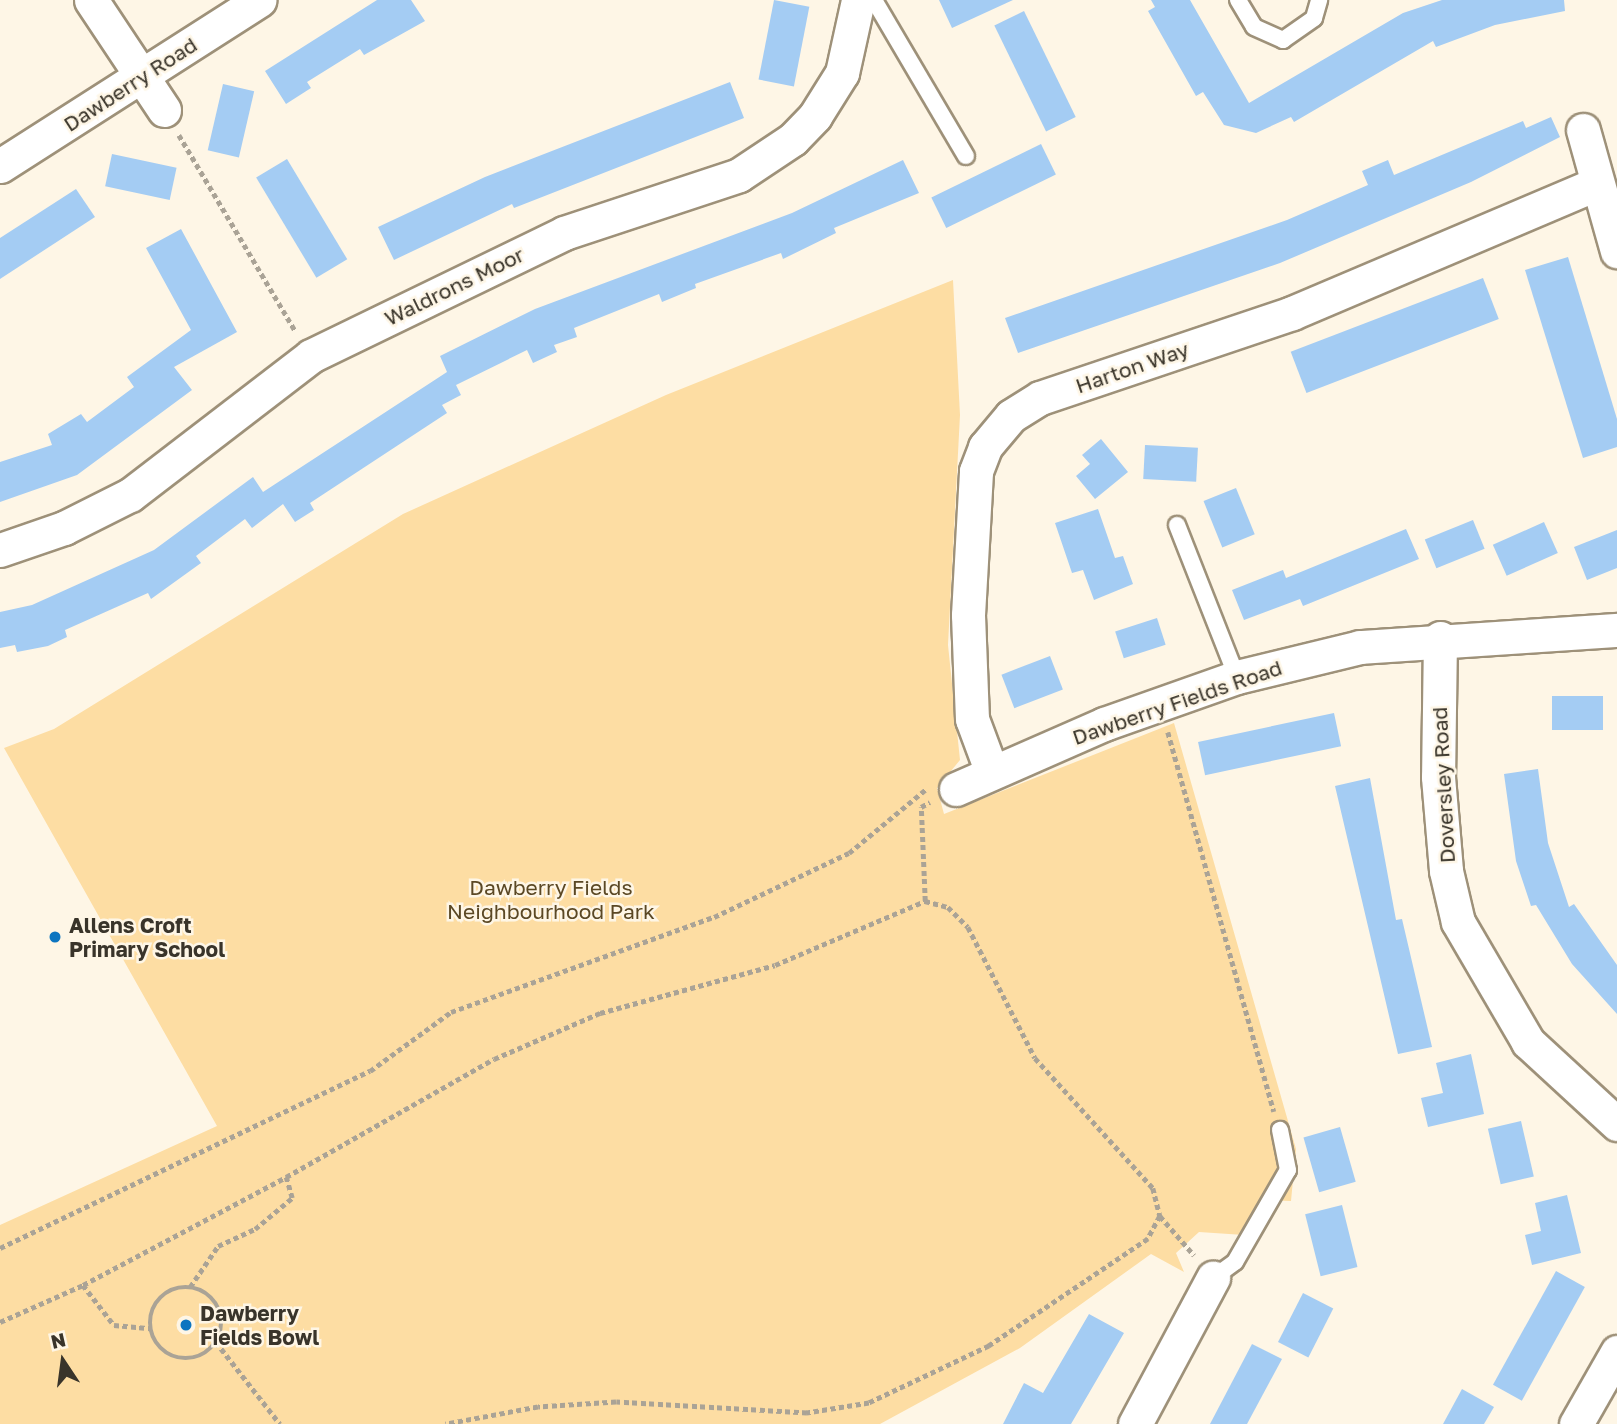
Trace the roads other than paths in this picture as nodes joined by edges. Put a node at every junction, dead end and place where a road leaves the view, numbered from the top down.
1 (91, 0) edge
2 (260, 0) edge
3 (858, 0) edge
4 (874, 0) edge
5 (1238, 0) edge
6 (1319, 0) edge
7 (142, 77) junction
8 (164, 110) road end
9 (1583, 130) dead end
10 (966, 156) dead end
11 (0, 166) edge
12 (1596, 184) junction
13 (1617, 251) edge
14 (1177, 525) dead end
15 (0, 550) edge
16 (1617, 630) edge
17 (1440, 638) junction
18 (1237, 677) junction
19 (991, 770) junction
20 (956, 789) road end
21 (1617, 1124) edge
22 (1280, 1130) road end
23 (1213, 1278) joint
24 (1617, 1352) edge
25 (1135, 1424) edge
26 (1576, 1424) edge

1 - 7 street
2 - 7 street, Dawberry Road
3 - 15 street, Waldrons Moor
4 - 10 lane
5 - 6 lane
7 - 8 street
7 - 11 street, Dawberry Road
9 - 12 street
12 - 13 street
12 - 19 street, Harton Way
14 - 18 lane
16 - 17 street, Dawberry Fields Road
17 - 18 street, Dawberry Fields Road
17 - 21 street, Doversley Road
18 - 19 street, Dawberry Fields Road
19 - 20 street, Dawberry Fields Road
22 - 23 lane
23 - 25 street
24 - 26 street

